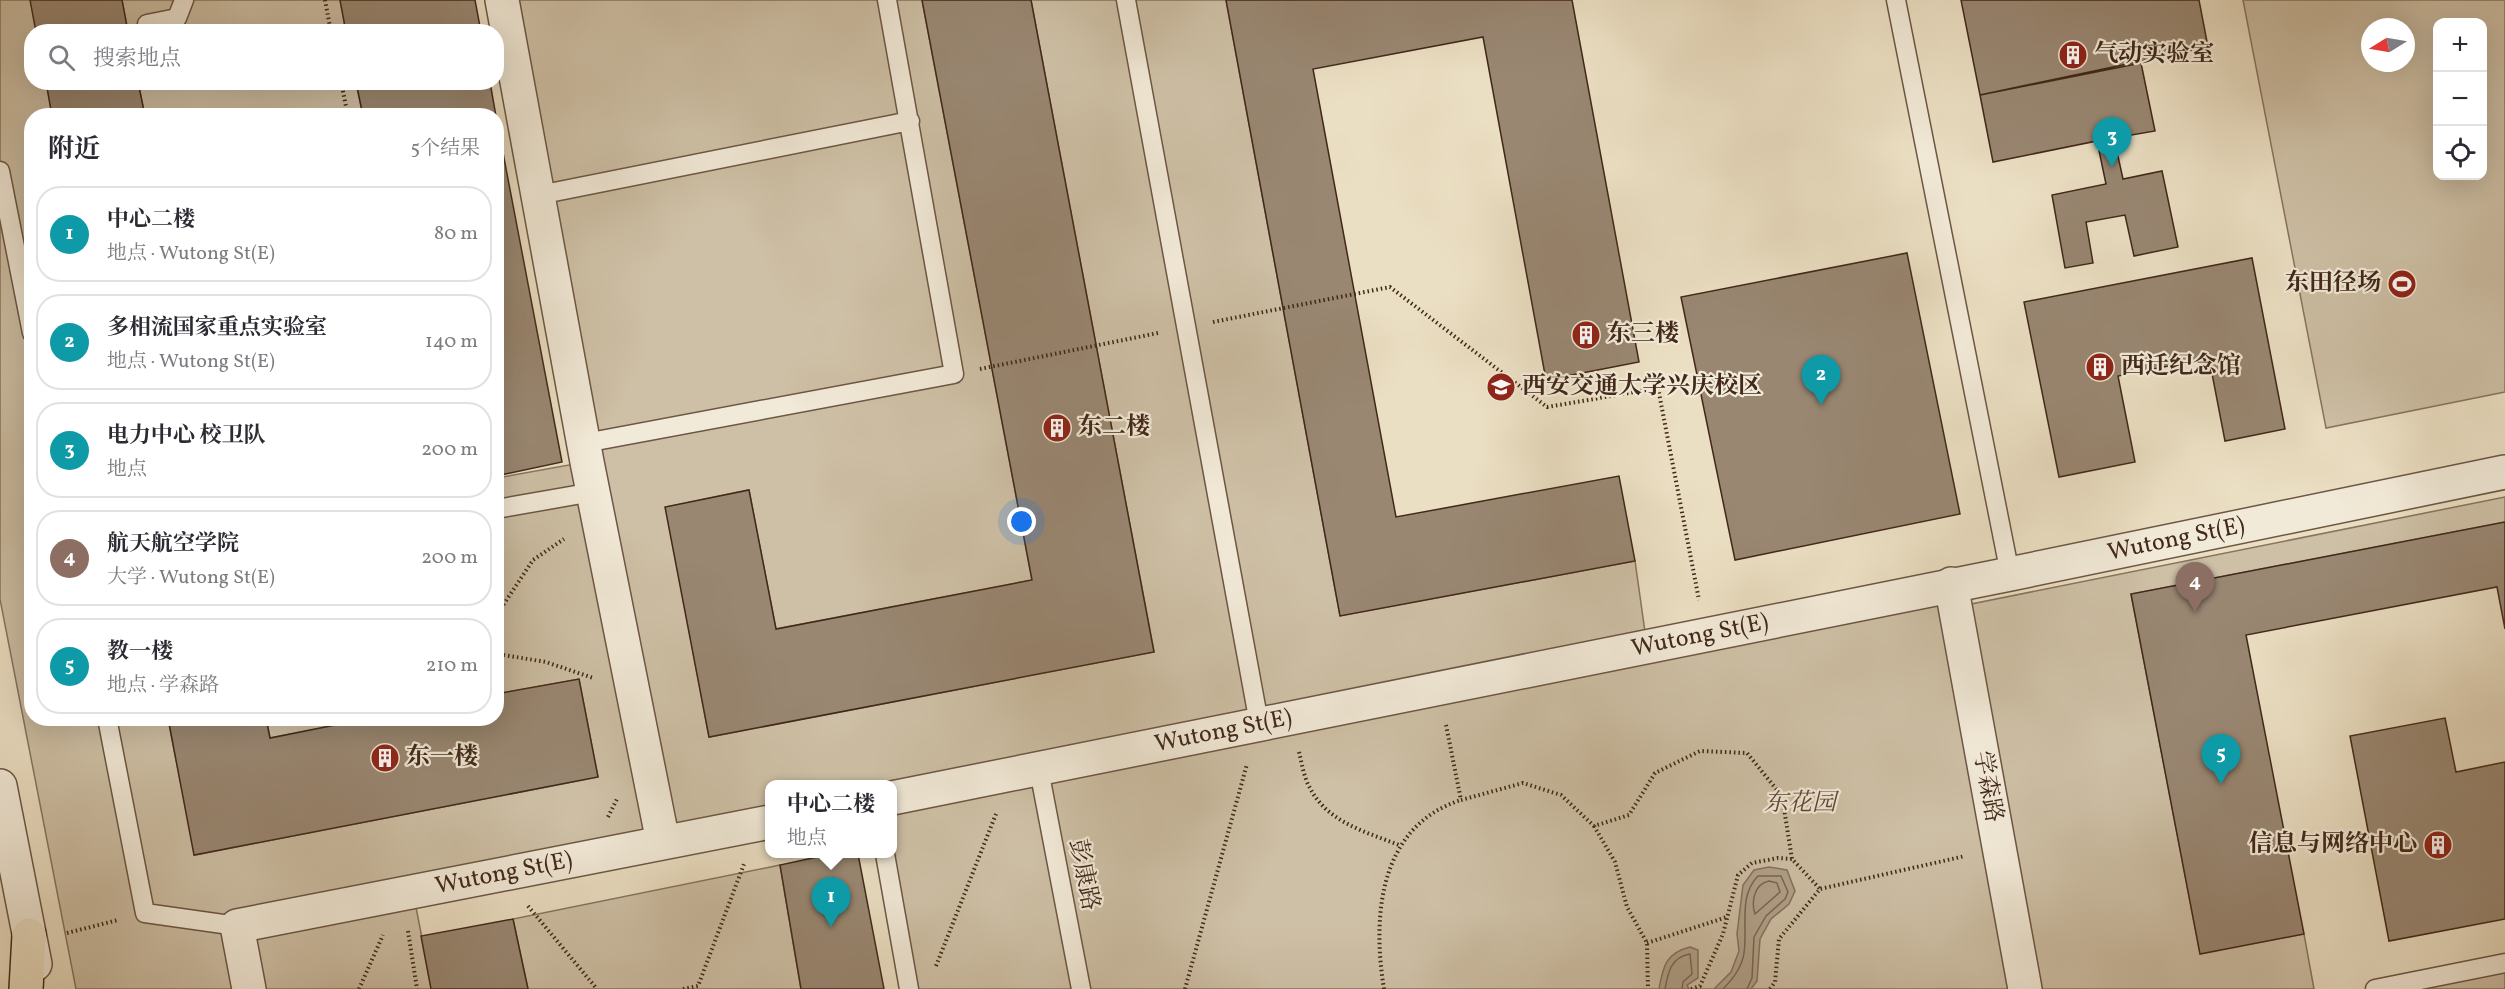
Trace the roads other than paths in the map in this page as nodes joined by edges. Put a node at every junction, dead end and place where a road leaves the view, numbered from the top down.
1 (184, 0) edge
2 (502, 0) edge
3 (887, 0) edge
4 (1126, 0) edge
5 (1896, 0) edge
6 (147, 24) dead end
7 (910, 121) junction
8 (0, 171) edge
9 (539, 195) junction
10 (24, 292) edge
11 (585, 443) junction
12 (2505, 472) edge
13 (593, 492) junction
14 (504, 508) edge
15 (2010, 574) junction
16 (1951, 584) junction
17 (1274, 720) junction
18 (109, 726) edge
19 (1025, 772) junction
20 (0, 786) edge
21 (897, 797) edge
22 (764, 823) edge
23 (663, 842) junction
24 (886, 858) edge
25 (237, 926) junction
26 (30, 939) junction
27 (2505, 963) edge
28 (26, 989) edge
29 (40, 989) edge
30 (249, 989) edge
31 (909, 989) edge
32 (1081, 989) edge
33 (2025, 989) edge
34 (2375, 989) edge

1 - 6 lane
2 - 9 street
3 - 7 lane
4 - 17 lane
5 - 15 lane
7 - 9 lane
7 - 11 lane
8 - 10 lane
9 - 11 street
11 - 13 street
12 - 15 street, Wutong St(E)
13 - 14 lane
13 - 23 street
15 - 16 street, Wutong St(E)
16 - 17 street, Wutong St(E)
16 - 33 street, 学森路
17 - 19 street, Wutong St(E)
18 - 25 lane
19 - 21 street, Wutong St(E)
19 - 32 lane, 彭康路
20 - 26 street
22 - 23 street, Wutong St(E)
23 - 25 street, Wutong St(E)
24 - 31 lane
25 - 30 street
26 - 28 main road
26 - 29 street
27 - 34 lane

